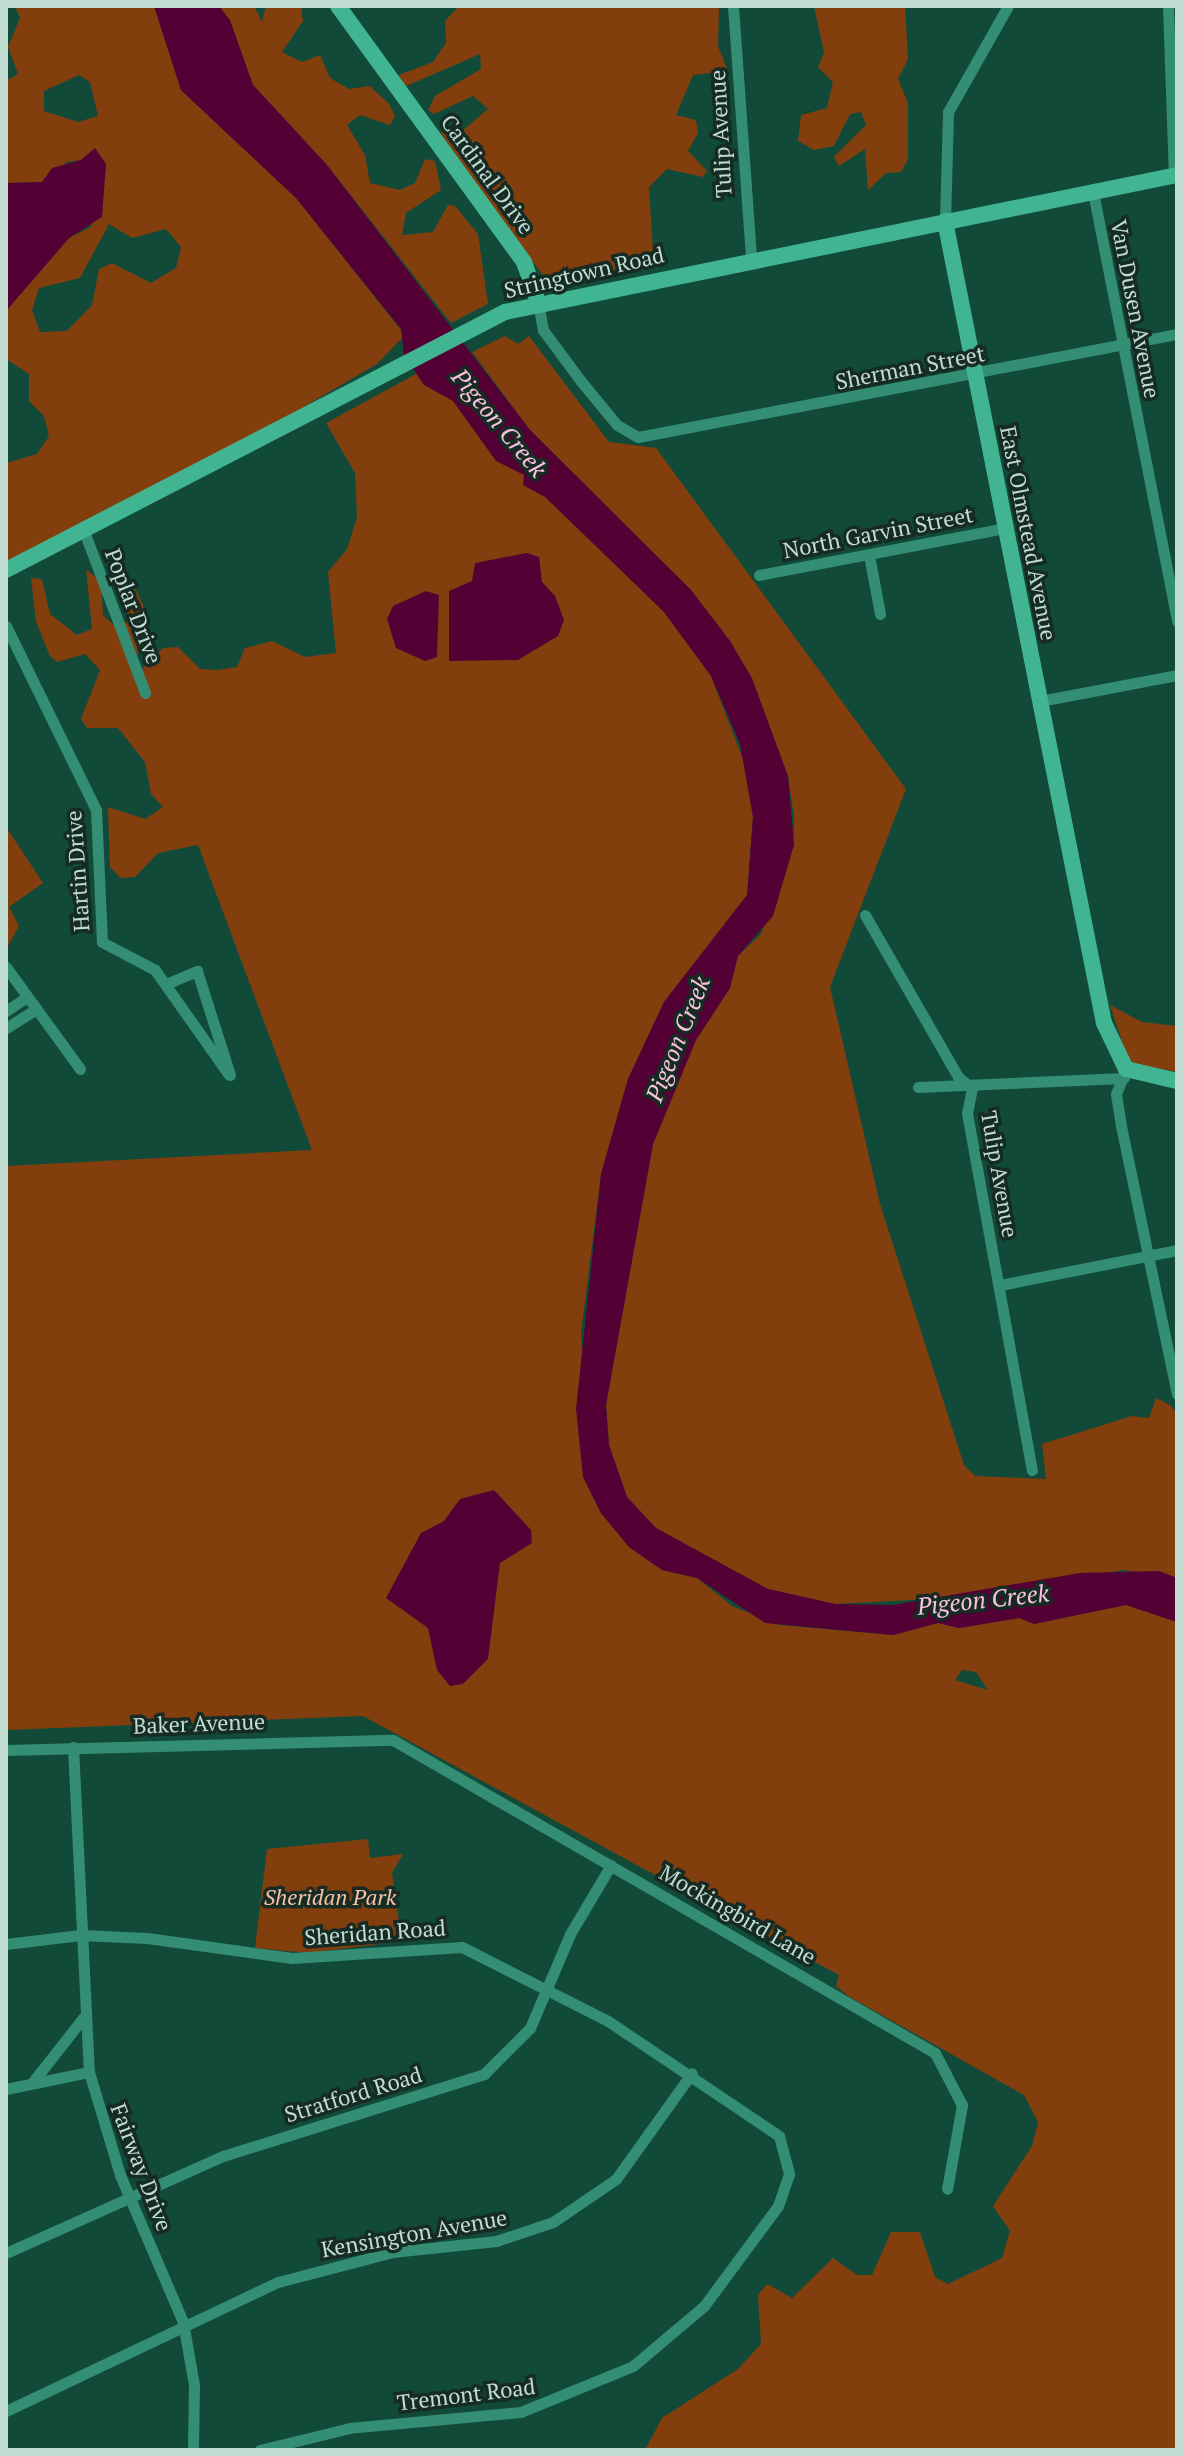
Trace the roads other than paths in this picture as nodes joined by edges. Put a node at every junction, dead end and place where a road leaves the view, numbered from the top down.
1 (338, 6) edge
2 (733, 6) edge
3 (1008, 6) edge
4 (1168, 6) edge
5 (1175, 176) edge
6 (1093, 192) junction
7 (945, 221) junction
8 (751, 259) junction
9 (538, 302) junction
10 (1177, 334) edge
11 (1123, 347) junction
12 (975, 374) junction
13 (650, 437) joint
14 (1005, 528) junction
15 (85, 534) junction
16 (869, 555) junction
17 (6, 570) edge
18 (759, 575) dead end
19 (880, 614) dead end
20 (1177, 622) edge
21 (6, 626) edge
22 (1177, 675) edge
23 (145, 693) dead end
24 (1040, 701) junction
25 (865, 915) dead end
26 (6, 967) edge
27 (166, 984) junction
28 (27, 997) junction
29 (36, 1009) junction
30 (6, 1011) edge
31 (6, 1028) edge
32 (80, 1069) dead end
33 (1127, 1076) junction
34 (1177, 1081) edge
35 (918, 1087) dead end
36 (972, 1088) junction
37 (1177, 1250) edge
38 (1146, 1256) junction
39 (1000, 1285) junction
40 (1177, 1394) edge
41 (1032, 1470) dead end
42 (393, 1740) joint
43 (73, 1747) junction
44 (6, 1750) edge
45 (611, 1865) junction
46 (80, 1935) junction
47 (6, 1944) edge
48 (547, 1987) junction
49 (83, 2018) junction
50 (89, 2072) junction
51 (692, 2073) junction
52 (31, 2083) junction
53 (6, 2089) edge
54 (784, 2147) joint
55 (947, 2189) dead end
56 (128, 2195) junction
57 (6, 2253) edge
58 (183, 2322) junction
59 (6, 2411) edge
60 (193, 2450) edge
61 (260, 2450) edge

1 - 9 street, Cardinal Drive
2 - 8 street, Tulip Avenue
3 - 7 street, East Olmstead Avenue
4 - 5 street
5 - 6 street, Stringtown Road
6 - 7 street, Stringtown Road
6 - 11 street, Van Dusen Avenue
7 - 8 street, Stringtown Road
7 - 12 street, East Olmstead Avenue
8 - 9 street, Stringtown Road
9 - 13 street, Cardinal Drive
9 - 15 street, Stringtown Road
10 - 11 street, Sherman Street
11 - 12 street, Sherman Street
11 - 20 street, Van Dusen Avenue
12 - 13 street, Sherman Street
12 - 14 street, East Olmstead Avenue
14 - 16 street, North Garvin Street
14 - 24 street, East Olmstead Avenue
15 - 17 street, Stringtown Road
15 - 23 street, Poplar Drive
16 - 18 street, North Garvin Street
16 - 19 street
21 - 27 street, Hartin Drive
22 - 24 street
24 - 33 street, East Olmstead Avenue
25 - 36 street, Tulip Avenue
26 - 28 street
27 - 27 street, Hartin Drive
28 - 29 street
28 - 30 street
29 - 31 street
29 - 32 street
33 - 34 street
33 - 36 street
33 - 38 street
35 - 36 street
36 - 39 street, Tulip Avenue
37 - 38 street
38 - 39 street
38 - 40 street
39 - 41 street, Tulip Avenue
42 - 43 street, Baker Avenue
42 - 45 street, Mockingbird Lane
43 - 44 street, Baker Avenue
43 - 46 street, Fairway Drive
45 - 48 street, Stratford Road
45 - 55 street, Mockingbird Lane
46 - 47 street, Sheridan Road
46 - 48 street, Sheridan Road
46 - 49 street, Fairway Drive
48 - 51 street, Sheridan Road
48 - 56 street, Stratford Road
49 - 50 street, Fairway Drive
49 - 52 street
50 - 52 street
50 - 56 street, Fairway Drive
51 - 54 street, Sheridan Road
51 - 58 street, Kensington Avenue
52 - 53 street
54 - 61 street, Tremont Road
56 - 57 street, Stratford Road
56 - 58 street, Fairway Drive
58 - 59 street, Kensington Avenue
58 - 60 street, Fairway Drive

